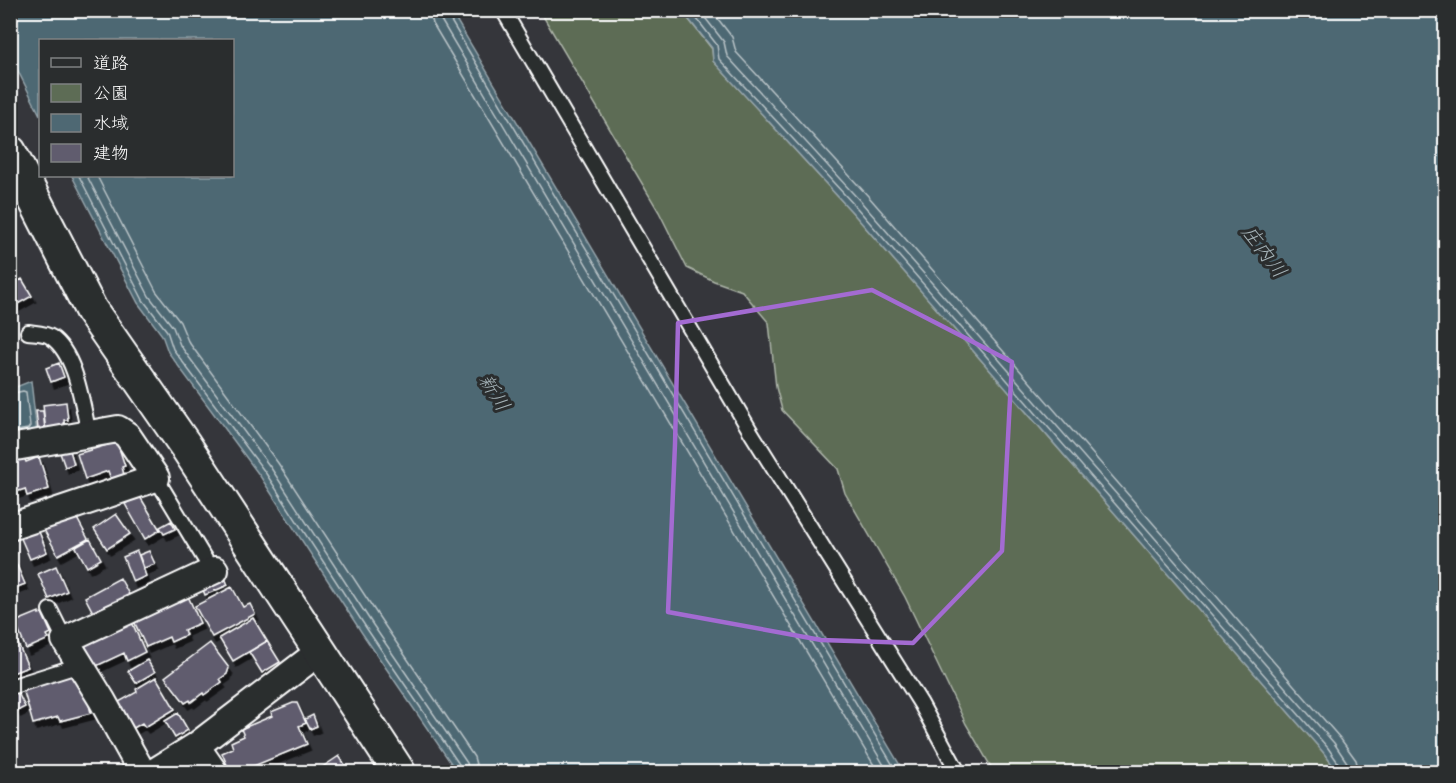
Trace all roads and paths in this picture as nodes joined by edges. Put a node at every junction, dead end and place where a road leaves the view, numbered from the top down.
1 (503, 10) edge
2 (11, 153) edge
3 (28, 332) dead end
4 (88, 434) junction
5 (10, 447) edge
6 (156, 478) junction
7 (10, 527) edge
8 (213, 570) joint
9 (50, 610) dead end
10 (65, 640) junction
11 (319, 651) junction
12 (80, 665) junction
13 (10, 687) edge
14 (196, 746) junction
15 (142, 772) edge
16 (154, 772) edge
17 (214, 772) edge
18 (399, 772) edge
19 (958, 772) edge

1 - 19 lane
2 - 11 street
3 - 4 lane
4 - 5 street
4 - 6 street
6 - 7 street
6 - 8 lane
8 - 10 street
9 - 10 lane
10 - 12 street
11 - 14 street
11 - 18 street
12 - 13 lane
12 - 15 street
14 - 16 street
14 - 17 street

